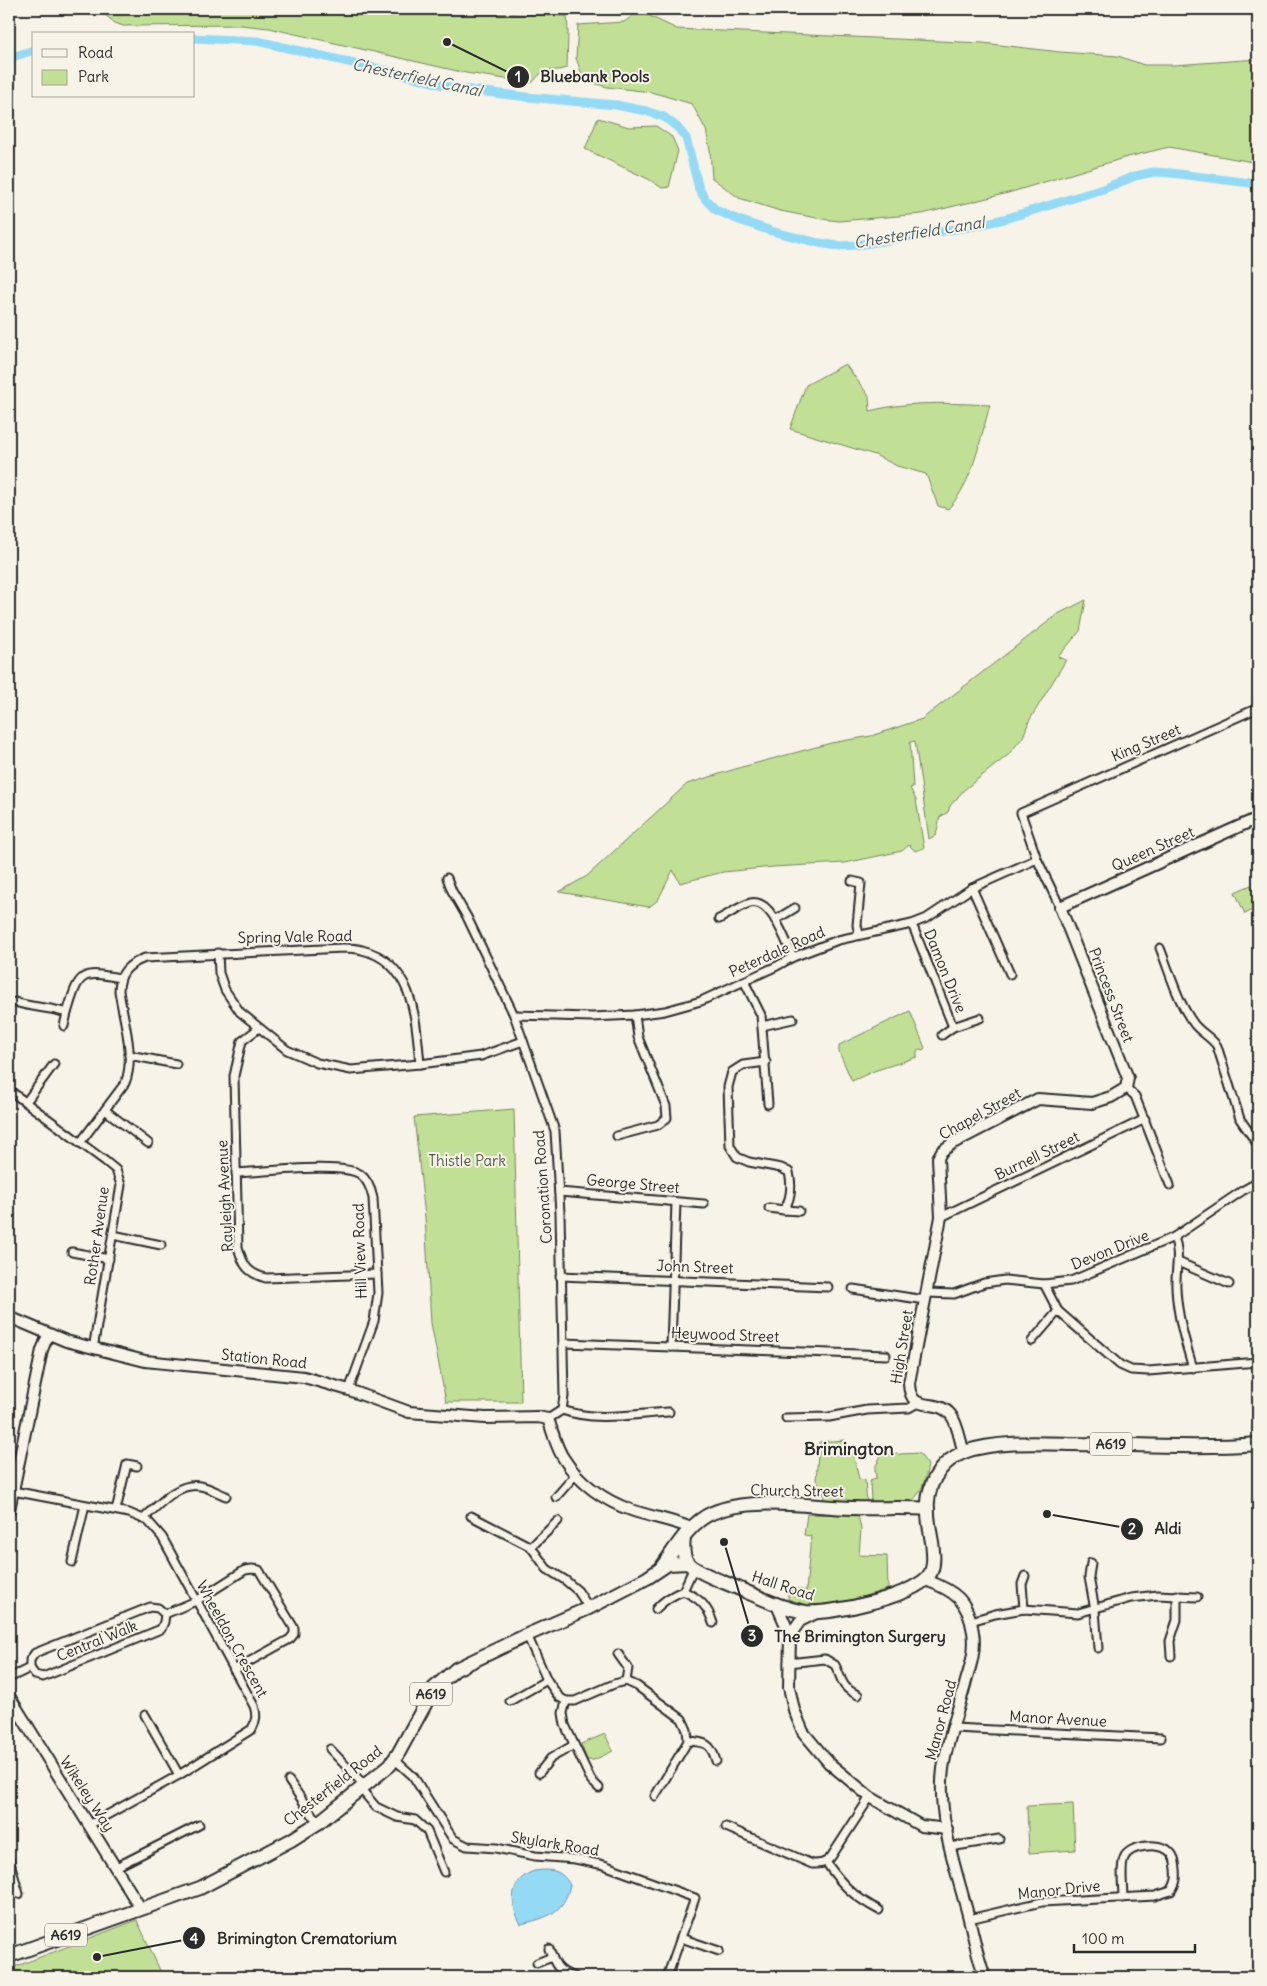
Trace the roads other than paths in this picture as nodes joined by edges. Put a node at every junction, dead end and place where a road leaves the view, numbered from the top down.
1 (1258, 708) edge
2 (1021, 813) joint
3 (1258, 818) edge
4 (1037, 859) junction
5 (447, 878) dead end
6 (852, 881) dead end
7 (972, 888) junction
8 (1060, 907) junction
9 (795, 908) dead end
10 (719, 919) dead end
11 (775, 920) junction
12 (912, 924) junction
13 (859, 934) junction
14 (1160, 948) dead end
15 (218, 953) junction
16 (793, 957) junction
17 (1010, 974) dead end
18 (120, 978) junction
19 (744, 981) junction
20 (15, 1002) dead end
21 (68, 1013) junction
22 (514, 1015) junction
23 (635, 1015) junction
24 (980, 1018) dead end
25 (793, 1019) dead end
26 (64, 1026) dead end
27 (762, 1026) junction
28 (953, 1027) junction
29 (259, 1028) junction
30 (942, 1035) dead end
31 (523, 1041) junction
32 (129, 1056) junction
33 (766, 1062) junction
34 (54, 1064) dead end
35 (176, 1064) dead end
36 (420, 1064) junction
37 (1126, 1088) junction
38 (9, 1090) edge
39 (26, 1102) junction
40 (768, 1104) dead end
41 (105, 1110) junction
42 (1145, 1119) junction
43 (617, 1136) dead end
44 (80, 1143) junction
45 (148, 1143) dead end
46 (1258, 1145) edge
47 (236, 1173) junction
48 (1258, 1183) edge
49 (1170, 1184) dead end
50 (559, 1192) junction
51 (676, 1202) junction
52 (704, 1204) dead end
53 (769, 1208) dead end
54 (784, 1210) junction
55 (799, 1211) dead end
56 (941, 1218) junction
57 (113, 1235) junction
58 (1174, 1237) junction
59 (161, 1244) dead end
60 (72, 1252) dead end
61 (109, 1259) junction
62 (1178, 1262) junction
63 (377, 1274) junction
64 (560, 1276) junction
65 (674, 1280) junction
66 (1044, 1284) junction
67 (1229, 1284) dead end
68 (828, 1286) dead end
69 (853, 1288) dead end
70 (926, 1297) junction
71 (1058, 1311) junction
72 (9, 1317) edge
73 (48, 1335) junction
74 (1032, 1341) dead end
75 (564, 1343) junction
76 (672, 1347) junction
77 (93, 1349) junction
78 (886, 1355) dead end
79 (1258, 1362) edge
80 (1193, 1368) junction
81 (349, 1390) junction
82 (918, 1403) junction
83 (562, 1410) junction
84 (670, 1412) dead end
85 (786, 1418) dead end
86 (548, 1419) junction
87 (1258, 1444) edge
88 (964, 1452) junction
89 (14, 1465) edge
90 (137, 1466) dead end
91 (576, 1474) junction
92 (930, 1486) junction
93 (13, 1491) junction
94 (226, 1496) dead end
95 (556, 1498) dead end
96 (85, 1505) junction
97 (900, 1508) junction
98 (928, 1509) junction
99 (9, 1510) edge
100 (116, 1510) junction
101 (471, 1516) dead end
102 (143, 1519) junction
103 (558, 1520) dead end
104 (687, 1533) junction
105 (531, 1548) junction
106 (72, 1562) dead end
107 (1091, 1563) dead end
108 (691, 1565) junction
109 (661, 1568) junction
110 (1025, 1576) dead end
111 (926, 1580) junction
112 (683, 1591) junction
113 (1177, 1595) junction
114 (1197, 1597) dead end
115 (196, 1601) junction
116 (776, 1604) junction
117 (589, 1608) junction
118 (656, 1609) dead end
119 (1024, 1609) junction
120 (1095, 1610) junction
121 (816, 1613) junction
122 (165, 1614) junction
123 (971, 1621) junction
124 (713, 1623) dead end
125 (527, 1635) junction
126 (790, 1635) junction
127 (1098, 1648) dead end
128 (618, 1654) dead end
129 (1172, 1656) dead end
130 (788, 1663) junction
131 (30, 1668) junction
132 (234, 1670) junction
133 (9, 1678) edge
134 (547, 1680) junction
135 (626, 1681) junction
136 (858, 1695) dead end
137 (9, 1696) edge
138 (510, 1701) dead end
139 (566, 1701) junction
140 (145, 1715) dead end
141 (954, 1728) junction
142 (1161, 1738) dead end
143 (688, 1741) junction
144 (574, 1745) junction
145 (330, 1749) dead end
146 (394, 1759) junction
147 (716, 1761) dead end
148 (539, 1773) dead end
149 (179, 1775) junction
150 (289, 1781) dead end
151 (362, 1787) junction
152 (599, 1788) dead end
153 (655, 1796) dead end
154 (870, 1797) junction
155 (318, 1822) junction
156 (89, 1825) junction
157 (199, 1825) dead end
158 (726, 1826) dead end
159 (947, 1829) junction
160 (998, 1838) dead end
161 (950, 1846) junction
162 (9, 1859) edge
163 (826, 1862) junction
164 (116, 1867) junction
165 (444, 1872) dead end
166 (18, 1894) dead end
167 (1123, 1898) junction
168 (141, 1909) junction
169 (879, 1910) dead end
170 (969, 1919) junction
171 (681, 1938) junction
172 (549, 1949) dead end
173 (719, 1951) dead end
174 (9, 1956) edge
175 (552, 1957) junction
176 (536, 1964) dead end
177 (575, 1977) edge
178 (668, 1977) edge
179 (985, 1977) edge

1 - 2 street, King Street
2 - 4 street, Princess Street
3 - 8 street, Queen Street
4 - 7 street, Peterdale Road
4 - 8 street, Princess Street
5 - 22 street, Coronation Road
6 - 13 street
7 - 12 street, Peterdale Road
7 - 17 street
8 - 37 street, Princess Street
9 - 11 street
10 - 11 street
11 - 16 street
12 - 13 street, Peterdale Road
12 - 28 street, Damon Drive
13 - 16 street, Peterdale Road
14 - 46 street
15 - 18 street, Spring Vale Road
15 - 29 street
15 - 36 street, Spring Vale Road
16 - 19 street, Peterdale Road
18 - 21 street
18 - 32 street
19 - 23 street, Peterdale Road
19 - 27 street
20 - 21 street
21 - 26 street
22 - 23 street, Peterdale Road
22 - 31 street, Coronation Road
23 - 43 street
24 - 28 street, Damon Drive
25 - 27 street
27 - 33 street
28 - 30 street, Damon Drive
29 - 36 street
29 - 47 street, Rayleigh Avenue
31 - 36 street
31 - 50 street, Coronation Road
32 - 35 street
32 - 41 street
33 - 40 street
33 - 54 street
34 - 39 street
37 - 42 street, Princess Street
37 - 56 street, Chapel Street
38 - 39 street, Rother Avenue
39 - 44 street, Rother Avenue
41 - 44 street
41 - 45 street
42 - 49 street, Princess Street
42 - 56 street, Burnell Street
44 - 57 street, Rother Avenue
47 - 63 street, Hill View Road
47 - 63 street, Rayleigh Avenue
48 - 58 street, Devon Drive
50 - 51 street, George Street
50 - 64 street, Coronation Road
51 - 52 street, George Street
51 - 65 street
53 - 54 street
54 - 55 street
56 - 70 street, High Street
57 - 59 street
57 - 61 street, Rother Avenue
58 - 62 street
58 - 66 street, Devon Drive
60 - 61 street
61 - 77 street, Rother Avenue
62 - 67 street
62 - 80 street
63 - 81 street, Hill View Road
64 - 65 street, John Street
64 - 75 street, Coronation Road
65 - 68 street, John Street
65 - 76 street
66 - 70 street, Devon Drive
66 - 71 street
69 - 70 street
70 - 82 street, High Street
71 - 74 street
71 - 80 street
72 - 73 street, Station Road
73 - 77 street, Station Road
73 - 89 street
75 - 76 street, Heywood Street
75 - 83 street, Coronation Road
76 - 78 street, Heywood Street
77 - 81 street, Station Road
79 - 80 street
81 - 86 street, Station Road
82 - 85 street
82 - 88 street, High Street
83 - 84 street
83 - 86 street
86 - 91 street
87 - 88 highway, A619
88 - 92 highway, A619
89 - 93 street
90 - 100 street
91 - 95 street
91 - 104 street
92 - 97 highway, A619
92 - 98 highway, A619
93 - 96 street, Wheeldon Crescent
93 - 99 street
94 - 102 street
96 - 100 street, Wheeldon Crescent
96 - 106 street
97 - 98 highway, Church Street / A619
97 - 104 highway, Church Street / A619
98 - 111 highway, A619
100 - 102 street, Wheeldon Crescent
101 - 105 street
102 - 115 street, Wheeldon Crescent
103 - 105 street
104 - 108 highway
104 - 109 highway, Church Street / A619
105 - 117 street
107 - 120 street
108 - 109 highway, Chesterfield Road / A619
108 - 112 street
108 - 116 highway, Hall Road
109 - 117 highway, Chesterfield Road / A619
110 - 119 street
111 - 121 highway, Hall Road
111 - 123 street, Manor Road
112 - 118 street
112 - 124 street
113 - 114 street
113 - 120 street
113 - 129 street
115 - 122 street
115 - 132 street, Wheeldon Crescent
115 - 132 street
116 - 121 highway, Hall Road
116 - 126 street
117 - 125 highway, Chesterfield Road / A619
119 - 120 street
119 - 123 street
120 - 127 street
121 - 126 street
122 - 131 street, Central Walk
122 - 131 street, Central Walk
123 - 141 street, Manor Road
125 - 134 street
125 - 146 highway, Chesterfield Road / A619
126 - 130 street
128 - 135 street
130 - 136 street
130 - 154 street
131 - 133 street, Central Walk
132 - 149 street, Wheeldon Crescent
134 - 138 street
134 - 139 street
135 - 139 street
135 - 143 street
137 - 156 street, Wikeley Way
139 - 144 street
140 - 149 street
141 - 142 street, Manor Avenue
141 - 159 street, Manor Road
143 - 147 street
143 - 153 street
144 - 148 street
144 - 152 street
145 - 151 street
146 - 151 highway, Chesterfield Road / A619
146 - 171 street, Skylark Road
149 - 156 street, Wheeldon Crescent
150 - 155 street
151 - 155 highway, Chesterfield Road / A619
151 - 165 street
154 - 159 street
154 - 163 street
155 - 168 highway, Chesterfield Road / A619
156 - 164 street, Wikeley Way
157 - 164 street
158 - 163 street
159 - 161 street, Manor Road
160 - 161 street
161 - 170 street, Manor Road
162 - 166 street
163 - 169 street
164 - 168 street, Wikeley Way
167 - 167 street, Manor Drive
167 - 170 street, Manor Drive
168 - 174 highway, Chesterfield Road / A619
170 - 179 street, Manor Road
171 - 173 street
171 - 178 street, Skylark Road
172 - 175 street
175 - 176 street
175 - 177 street

